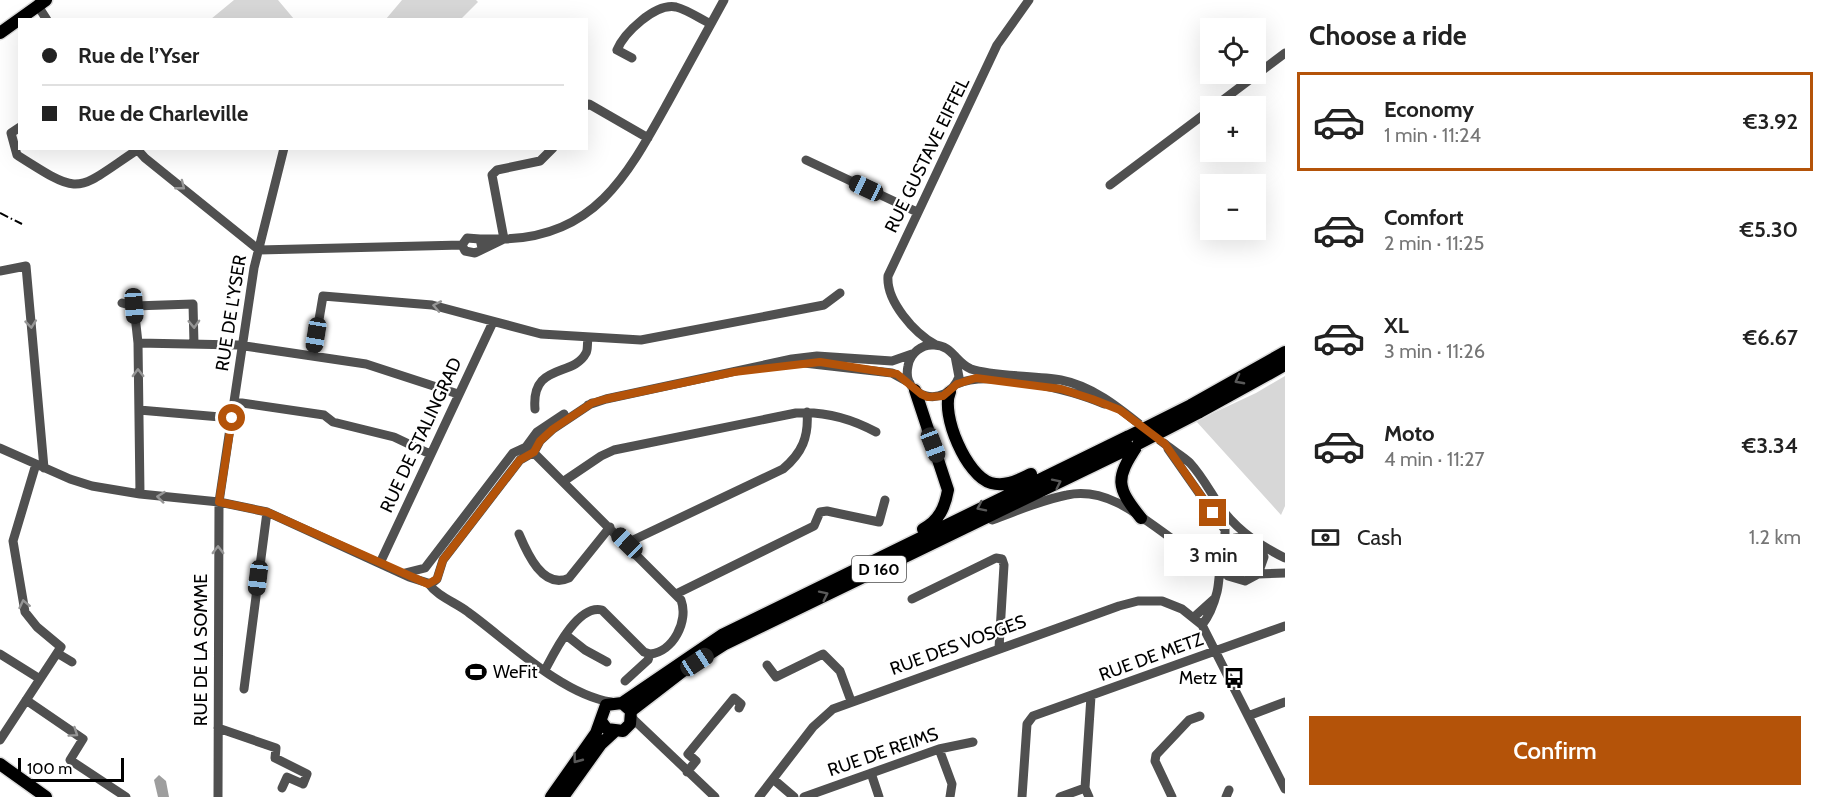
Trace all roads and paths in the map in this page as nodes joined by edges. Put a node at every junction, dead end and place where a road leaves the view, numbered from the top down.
1 (724, 0) edge
2 (1029, 0) edge
3 (39, 2) edge
4 (19, 18) edge
5 (46, 18) edge
6 (18, 19) edge
7 (0, 23) edge
8 (711, 24) junction
9 (0, 33) edge
10 (1285, 53) edge
11 (632, 58) dead end
12 (1228, 96) edge
13 (588, 105) edge
14 (1200, 118) edge
15 (18, 128) edge
16 (648, 138) junction
17 (136, 150) edge
18 (138, 150) edge
19 (284, 150) edge
20 (551, 150) edge
21 (806, 160) dead end
22 (1110, 186) dead end
23 (917, 212) junction
24 (504, 239) junction
25 (481, 243) junction
26 (462, 245) junction
27 (259, 250) junction
28 (0, 271) edge
29 (840, 293) dead end
30 (123, 303) dead end
31 (134, 306) junction
32 (493, 322) junction
33 (914, 326) junction
34 (588, 339) junction
35 (138, 343) junction
36 (194, 344) junction
37 (936, 345) junction
38 (242, 346) junction
39 (916, 352) junction
40 (1285, 352) edge
41 (313, 355) junction
42 (955, 356) junction
43 (1285, 365) edge
44 (734, 372) junction
45 (913, 387) junction
46 (953, 388) junction
47 (458, 394) junction
48 (234, 402) junction
49 (1194, 409) junction
50 (139, 410) junction
51 (535, 410) dead end
52 (1120, 410) junction
53 (807, 412) junction
54 (232, 418) junction
55 (876, 432) dead end
56 (1133, 440) junction
57 (1165, 444) junction
58 (0, 448) edge
59 (533, 450) junction
60 (1095, 452) junction
61 (430, 454) junction
62 (40, 466) junction
63 (564, 481) junction
64 (140, 494) junction
65 (885, 500) dead end
66 (219, 502) junction
67 (267, 512) junction
68 (1141, 518) junction
69 (610, 527) junction
70 (958, 530) junction
71 (519, 534) dead end
72 (1254, 542) junction
73 (627, 543) junction
74 (1222, 553) junction
75 (1196, 555) junction
76 (1285, 558) edge
77 (871, 560) junction
78 (380, 563) junction
79 (425, 568) junction
80 (403, 573) junction
81 (1285, 573) edge
82 (1258, 574) junction
83 (438, 576) junction
84 (1227, 576) junction
85 (426, 583) junction
86 (678, 593) junction
87 (1215, 596) junction
88 (912, 598) dead end
89 (450, 599) junction
90 (1194, 617) junction
91 (1202, 625) junction
92 (1285, 626) edge
93 (566, 635) junction
94 (999, 648) junction
95 (59, 650) junction
96 (1216, 651) junction
97 (0, 654) edge
98 (650, 654) junction
99 (72, 662) dead end
100 (607, 662) dead end
101 (767, 664) dead end
102 (545, 670) junction
103 (40, 679) junction
104 (625, 681) dead end
105 (244, 689) dead end
106 (587, 695) junction
107 (1091, 696) junction
108 (26, 700) junction
109 (851, 701) junction
110 (1285, 702) edge
111 (739, 708) dead end
112 (623, 716) junction
113 (1200, 716) dead end
114 (1248, 716) junction
115 (601, 717) junction
116 (218, 728) junction
117 (0, 740) edge
118 (973, 742) dead end
119 (939, 749) junction
120 (0, 764) edge
121 (687, 772) junction
122 (872, 773) junction
123 (1282, 776) edge
124 (773, 779) junction
125 (282, 788) dead end
126 (1285, 789) edge
127 (1087, 793) edge
128 (46, 797) edge
129 (126, 797) edge
130 (218, 797) edge
131 (551, 797) edge
132 (563, 797) edge
133 (715, 797) edge
134 (759, 797) edge
135 (794, 797) edge
136 (804, 797) edge
137 (879, 797) edge
138 (950, 797) edge
139 (1022, 797) edge
140 (1060, 797) edge
141 (1172, 797) edge

1 - 8 street
2 - 23 street, RUE GUSTAVE EIFFEL
3 - 4 main road
3 - 5 street
3 - 7 main road
6 - 9 main road
8 - 11 street
8 - 16 street
10 - 12 street
13 - 16 street
14 - 22 street
15 - 17 street
16 - 24 street
18 -> 27 street, RUE DE L’YSER
19 - 27 street
20 - 24 street
21 - 23 street
23 - 33 street, RUE GUSTAVE EIFFEL
24 - 25 street
25 - 26 street
25 - 26 street
26 - 27 street
27 - 38 street, RUE DE L’YSER
28 -> 62 street
29 - 34 street
30 - 31 street
31 - 35 street
31 -> 36 street
32 - 34 street
32 -> 41 street
32 - 47 street, RUE DE STALINGRAD
33 - 37 street, RUE GUSTAVE EIFFEL
33 - 39 street
34 - 51 street
35 - 36 street
50 -> 35 street
36 - 38 street
37 - 39 street
37 - 42 street
38 - 41 street
38 - 48 street, RUE DE L’YSER
39 - 44 street
39 - 45 street
40 -> 49 main road, D 160
41 - 47 street
42 - 46 street
42 - 52 street
43 - 49 main road, D 160
44 - 45 street
44 - 59 street
45 - 46 street
45 - 77 main road
46 - 52 street
46 - 60 main road
47 - 61 street, RUE DE STALINGRAD
48 - 54 street, RUE DE L’YSER
48 - 61 street
49 - 56 main road, D 160, bridge
50 - 54 street
50 - 64 street
52 - 57 street
53 - 55 street
53 - 63 street
53 - 73 street
54 - 66 street, RUE DE L’YSER
56 - 60 main road, D 160
56 - 68 main road
70 -> 56 main road, D 160
57 - 72 street
57 - 74 street
58 - 62 street
59 - 63 street
59 - 79 street
59 - 83 street
60 -> 77 main road, D 160
61 - 78 street, RUE DE STALINGRAD
62 - 64 street
95 -> 62 street
63 - 69 street
66 -> 64 street
65 - 86 street
66 - 67 street
116 -> 66 street, RUE DE LA SOMME
67 - 78 street
67 - 105 street
68 - 70 street
68 - 75 street
69 - 71 street
69 - 73 street
112 -> 70 main road, D 160
72 - 74 street
72 - 76 street
72 - 82 street
73 - 86 street
74 - 75 street
74 - 84 street
75 - 84 street
77 - 112 main road, D 160
78 - 80 street
79 - 80 street
79 - 83 street
79 - 85 street
80 - 85 street
81 - 82 street
82 - 84 street
83 - 85 street
83 - 89 street
84 - 87 street
84 - 87 street
85 - 89 street
86 - 98 street
87 - 90 street
87 - 91 street
88 - 94 street
89 - 102 street
90 - 91 street, RUE DES VOSGES
90 - 94 street, RUE DES VOSGES
91 - 96 street, RUE DES VOSGES
92 - 96 street, RUE DE METZ
93 - 98 street
93 - 100 street
93 - 102 street
94 - 109 street, RUE DES VOSGES
95 - 99 street
95 - 103 street
96 - 107 street, RUE DE METZ
96 - 114 street, RUE DES VOSGES
97 - 103 street
98 - 104 street
101 - 109 street
102 - 106 street
103 - 108 street
106 - 112 street
106 - 115 street
107 - 127 street
107 - 139 street, RUE DE METZ
108 - 117 street
108 -> 129 street
109 - 124 street, RUE DES VOSGES
110 - 114 street
111 - 121 street
112 - 115 main road
112 - 115 main road
112 - 121 street
112 - 132 main road, D 160
113 - 141 street
114 - 123 street, RUE DES VOSGES
115 -> 131 main road
116 - 125 street
116 - 130 street, RUE DE LA SOMME
118 - 119 street, RUE DE REIMS
119 - 122 street, RUE DE REIMS
119 - 138 street
120 - 128 main road
121 - 133 street
122 - 136 street, RUE DE REIMS
122 - 137 street
123 - 126 street, RUE DES VOSGES
124 - 134 street, RUE DES VOSGES
124 - 135 street
127 - 140 street

